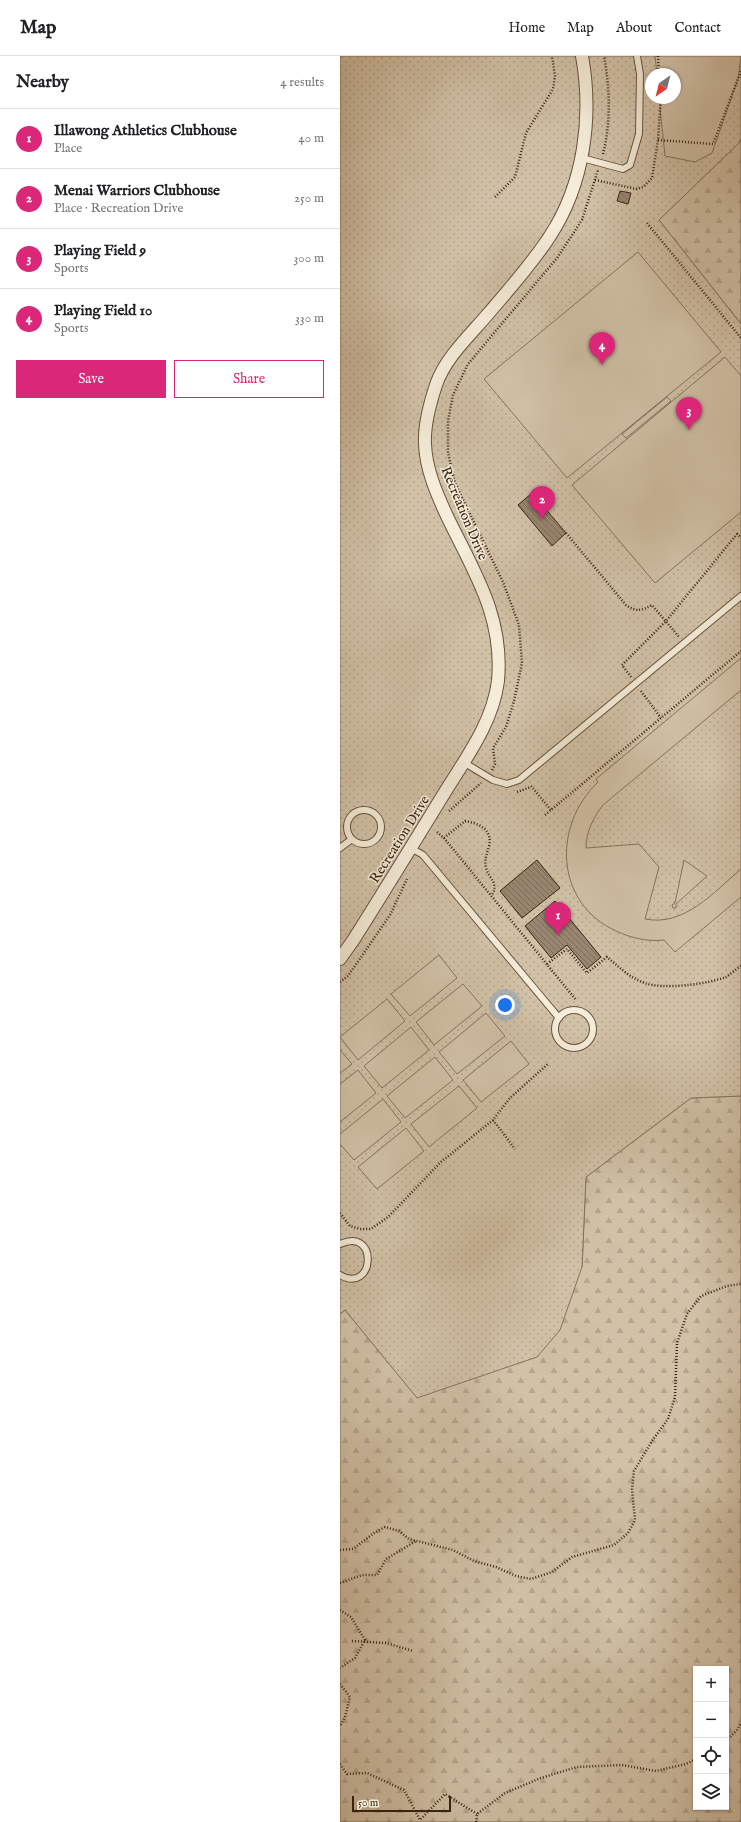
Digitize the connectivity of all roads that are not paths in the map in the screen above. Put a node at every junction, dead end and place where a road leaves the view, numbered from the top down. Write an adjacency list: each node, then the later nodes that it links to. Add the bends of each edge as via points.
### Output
1 (582, 56): 3 (street, Recreation Drive, via 587,105)
2 (638, 56): 3 (lane, via 640,134 630,165 623,169)
3 (582, 158): 5 (street, Recreation Drive, via 577,180 550,236 448,361 437,383 428,415 425,443 429,471 438,496 489,604 496,629 499,655 498,683 492,708 481,733)
4 (741, 596): 5 (lane, via 523,777 507,784 488,777)
5 (463, 762): 8 (street, Recreation Drive)
6 (352, 839): 6 (lane, via 347,825 356,812 371,811 377,816 382,830 379,837 366,845 358,844); 7 (lane)
7 (340, 848)
8 (411, 848): 9 (street, Recreation Drive); 10 (lane, via 423,855)
9 (340, 959)
10 (559, 1018): 10 (lane, via 569,1011 586,1015 593,1030 589,1041 580,1048 563,1044 556,1029)
11 (340, 1244): 12 (lane, via 351,1241 362,1245 369,1260 361,1275 349,1278)
12 (340, 1275)

